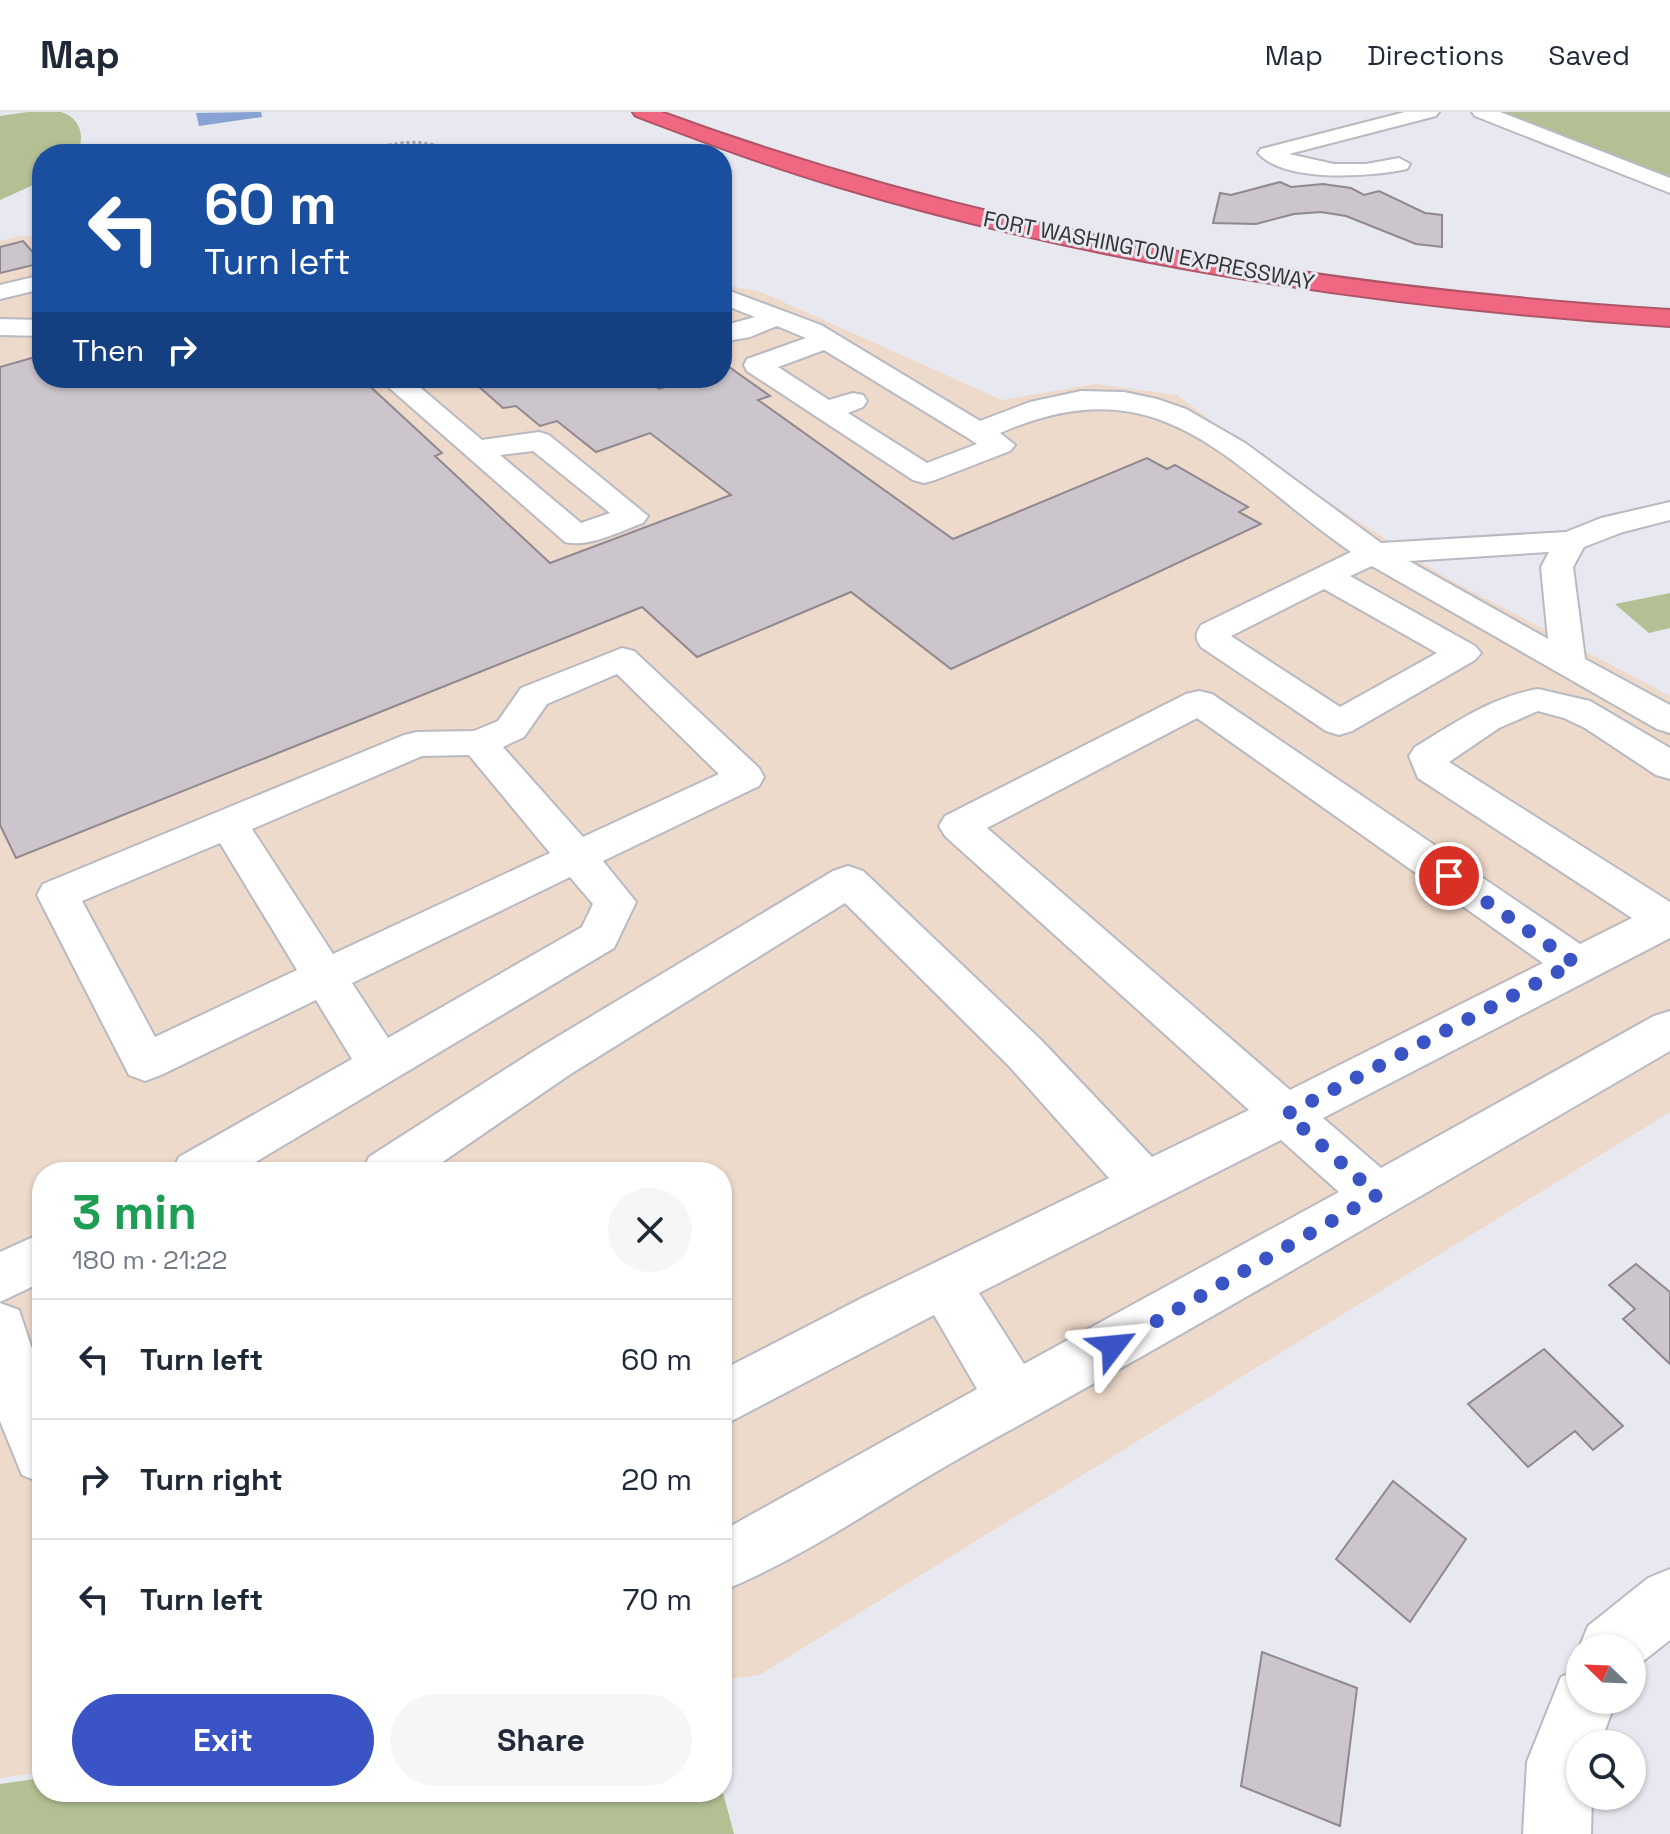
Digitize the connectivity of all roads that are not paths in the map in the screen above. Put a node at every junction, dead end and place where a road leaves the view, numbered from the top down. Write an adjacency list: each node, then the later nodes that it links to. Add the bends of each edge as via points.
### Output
1 (643, 112): 6 (highway, FORT WASHINGTON EXPRESSWAY)
2 (683, 112): 14 (highway, FORT WASHINGTON EXPRESSWAY, via 883,179 1092,229 1368,273)
3 (1482, 112): 9 (street)
4 (1438, 114): 5 (street)
5 (1333, 137): 5 (street, via 1268,153 1298,165 1345,173 1399,164)
6 (725, 144)
7 (732, 146): 18 (highway, FORT WASHINGTON EXPRESSWAY, via 937,209 1230,269 1385,291)
8 (1670, 167): 9 (street)
9 (1642, 175): 10 (street)
10 (1670, 186)
11 (32, 284): 12 (street)
12 (0, 292)
13 (732, 299): 17 (street)
14 (1670, 302)
15 (32, 308): 16 (street)
16 (0, 316)
17 (778, 317): 21 (street); 22 (street)
18 (1670, 318)
19 (0, 327): 20 (street)
20 (32, 328)
21 (732, 332)
22 (826, 340): 23 (street); 25 (street, via 757,365)
23 (863, 362): 24 (street); 25 (street)
24 (900, 384): 27 (street); 28 (street)
25 (789, 386): 27 (street)
26 (404, 388): 31 (street)
27 (826, 411): 30 (street)
28 (950, 415): 29 (street); 30 (street)
29 (978, 432): 30 (street, via 1000,445 924,474); 34 (street, via 1027,410 1078,398 1163,409 1213,436)
30 (876, 442)
31 (475, 450)
32 (1670, 511): 33 (street)
33 (1571, 541): 34 (street); 36 (street, via 1557,567)
34 (1374, 553): 35 (street); 36 (street)
35 (1326, 576): 35 (street, via 1213,632 1213,640 1339,723 1463,653)
36 (1568, 663): 37 (street)
37 (1670, 721)
38 (479, 743): 40 (street, via 417,744); 41 (street); 41 (street, via 511,729 534,696 622,659 745,777)
39 (1670, 766): 42 (street, via 1577,709 1551,701 1521,702 1428,756 1432,769)
40 (228, 824): 44 (street); 44 (street, via 58,895 145,1062)
41 (576, 857): 44 (street); 46 (street, via 615,902 599,937)
42 (1669, 919): 43 (street)
43 (1575, 963): 47 (street); 47 (street, via 1199,702 959,826)
44 (324, 976): 46 (street)
45 (1670, 1029): 51 (street)
46 (380, 1065): 48 (street)
47 (1287, 1114): 50 (street); 51 (street)
48 (214, 1162)
49 (403, 1162): 50 (street, via 553,1062 848,881 1025,1053)
50 (1146, 1185): 54 (street)
51 (1377, 1195): 57 (street)
52 (32, 1261): 53 (street)
53 (0, 1278)
54 (944, 1284): 56 (street); 57 (street)
55 (0, 1328): 58 (street)
56 (732, 1394)
57 (1014, 1399): 59 (street)
58 (21, 1419)
59 (732, 1557)
60 (1670, 1600): 61 (street)
61 (1628, 1634)
62 (1579, 1714): 63 (street, via 1560,1762)
63 (1557, 1834)

